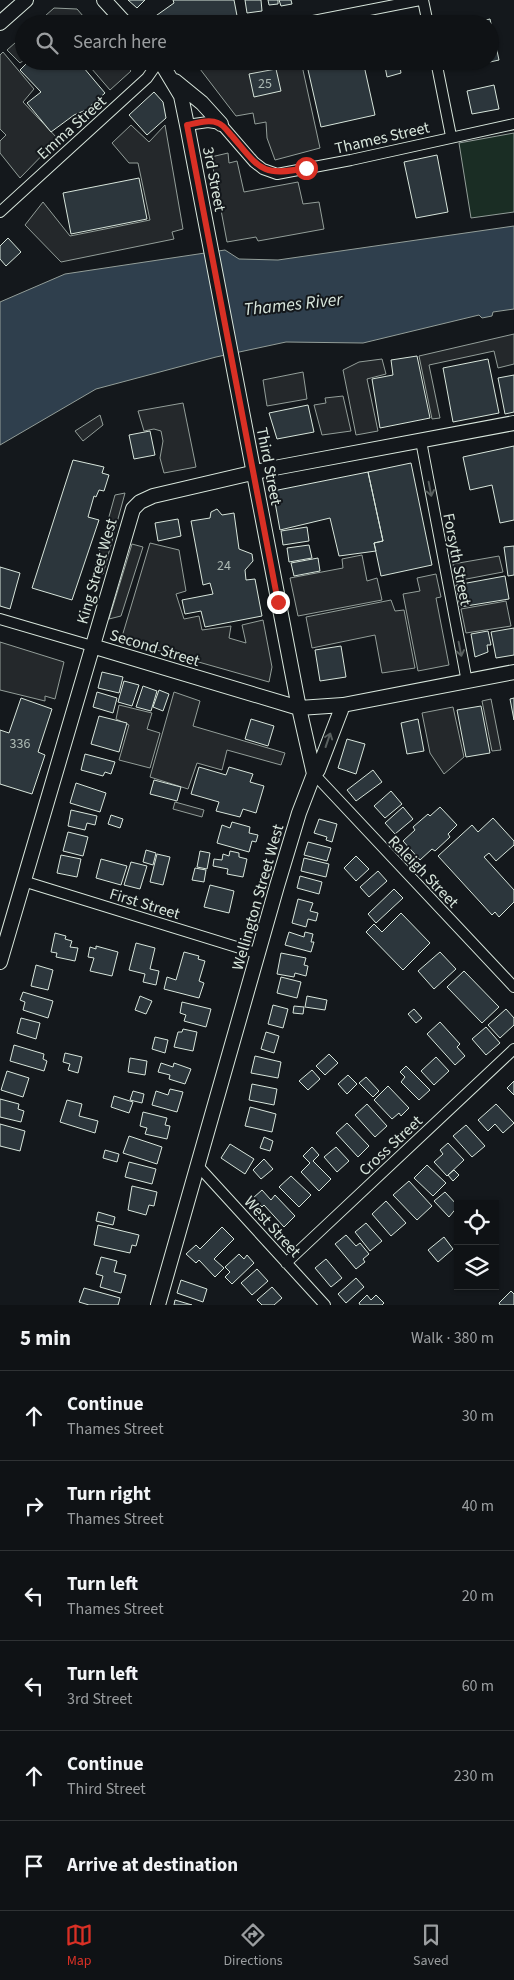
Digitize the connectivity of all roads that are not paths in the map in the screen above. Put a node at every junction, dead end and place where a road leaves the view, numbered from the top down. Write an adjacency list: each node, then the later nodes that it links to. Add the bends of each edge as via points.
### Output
1 (26, 0): 7 (street)
2 (104, 0): 4 (street)
3 (421, 0): 5 (street); 6 (street)
4 (118, 15)
5 (344, 15)
6 (425, 15)
7 (0, 22)
8 (153, 70): 16 (street, Emma Street)
9 (166, 70): 11 (street)
10 (438, 70): 15 (street)
11 (170, 77): 12 (street, via 202,103); 14 (street, 3rd Street, via 181,96)
12 (221, 124): 14 (street); 15 (street, Thames Street, via 254,162 263,170 277,174)
13 (514, 124): 15 (street, Thames Street)
14 (187, 125): 17 (street, 3rd Street)
15 (451, 136)
16 (0, 212)
17 (208, 230): 20 (street, Third Street)
18 (514, 424): 19 (street, King Street West)
19 (421, 441): 20 (street, King Street West, via 341,454); 24 (street, Forsyth Street, one-way to 24)
20 (254, 474): 22 (street, King Street West, via 153,496 133,509); 26 (street, Third Street)
21 (0, 620): 22 (street, Second Street)
22 (92, 646): 26 (street, Second Street); 28 (street, King Street West)
23 (514, 672): 24 (street)
24 (466, 682): 25 (street)
25 (343, 705): 26 (street); 27 (street, Wellington Street West, one-way to 25)
26 (299, 708): 27 (street)
27 (314, 774): 29 (street, Wellington Street West, via 296,822); 31 (street, Raleigh Street)
28 (23, 882): 29 (street, First Street); 30 (street, King Street West)
29 (258, 954): 33 (street, Wellington Street West)
30 (0, 962)
31 (514, 987)
32 (514, 1049): 34 (street, Cross Street)
33 (199, 1167): 34 (street, West Street); 35 (street, Wellington Street West)
34 (286, 1263): 36 (street, West Street)
35 (158, 1305)
36 (325, 1305)

